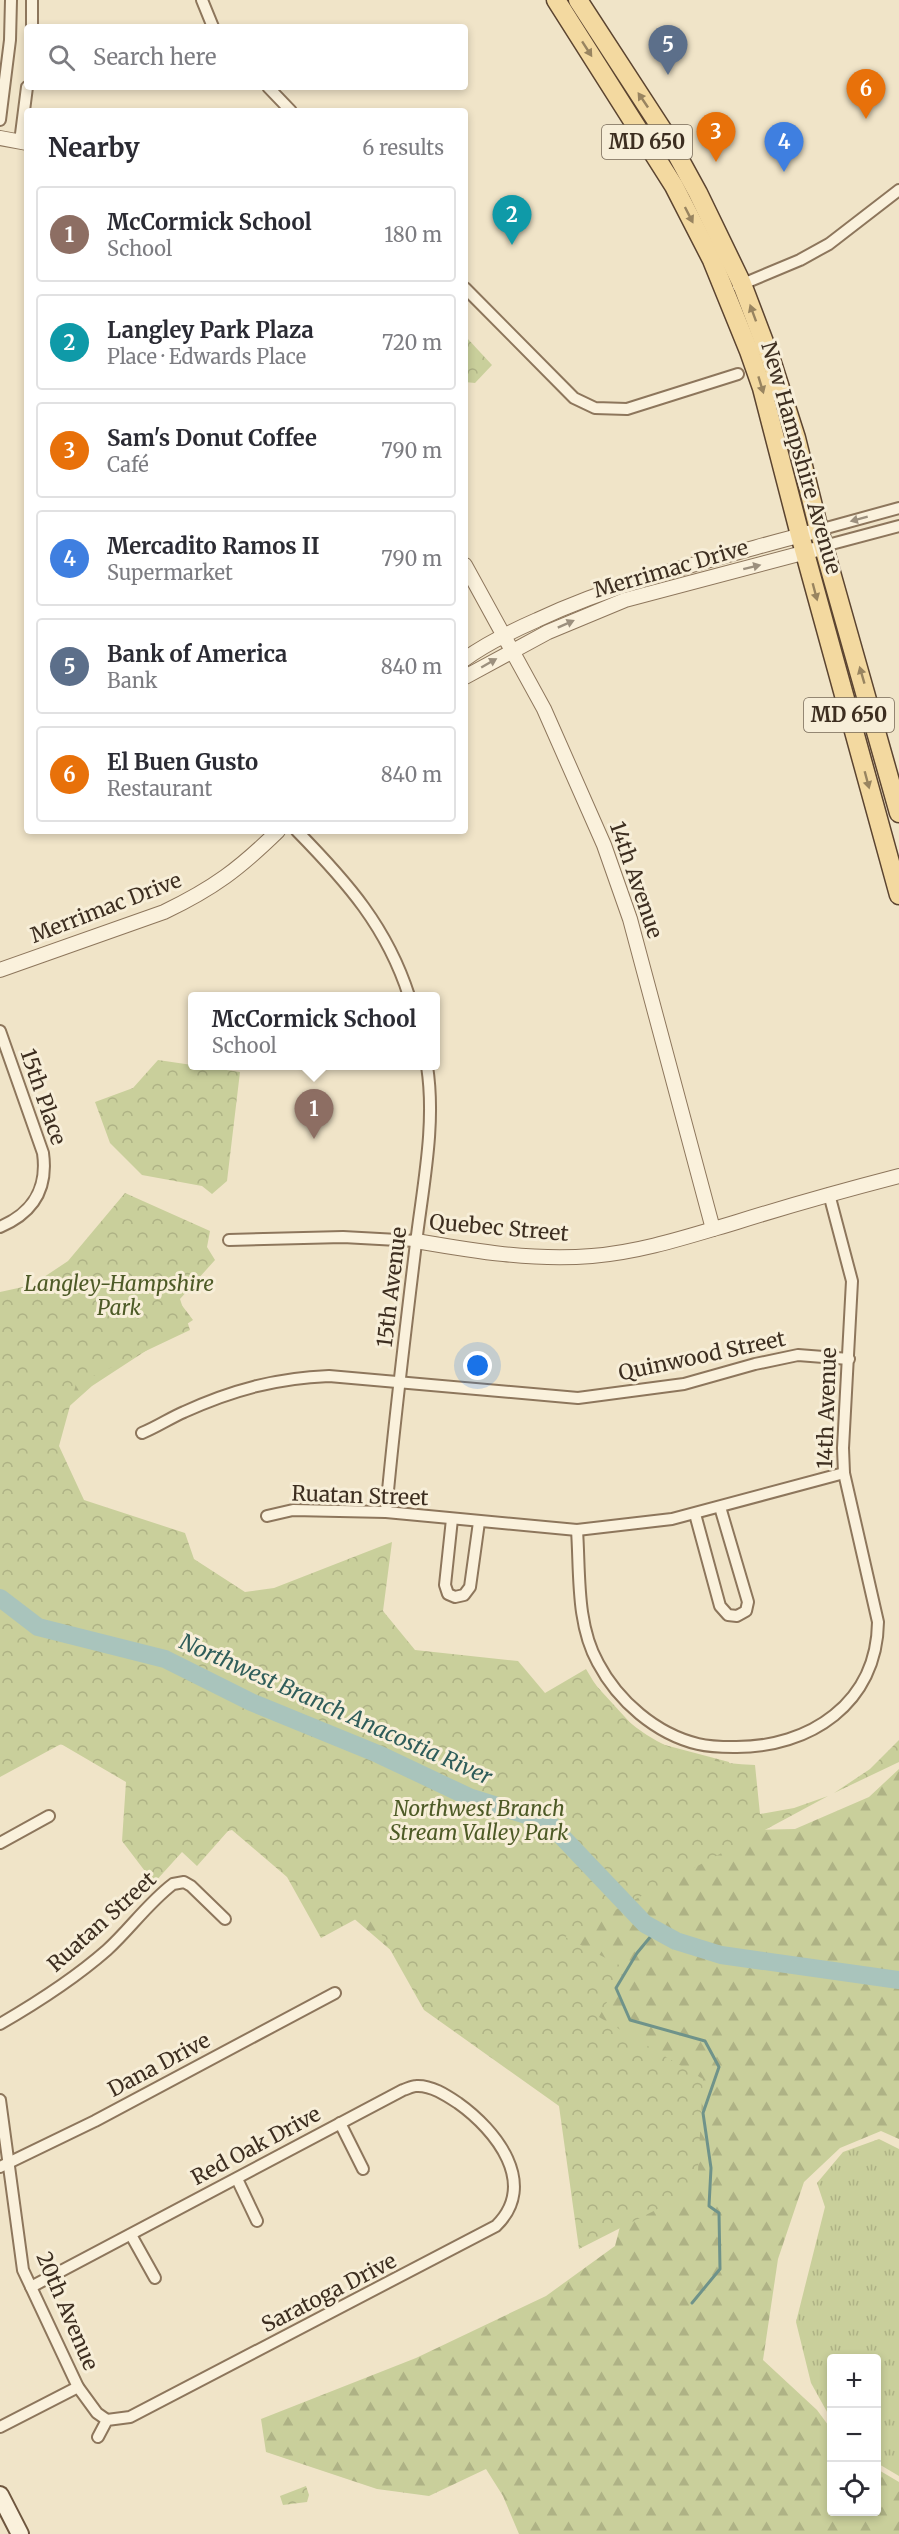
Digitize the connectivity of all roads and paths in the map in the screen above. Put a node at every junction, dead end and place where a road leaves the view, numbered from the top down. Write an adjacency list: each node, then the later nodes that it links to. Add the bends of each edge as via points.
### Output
1 (11, 0): 12 (street)
2 (33, 0): 6 (street)
3 (202, 0): 7 (street)
4 (556, 0): 18 (main road, New Hampshire Avenue / MD 650, one-way to 18, via 674,186)
5 (578, 0): 16 (main road, New Hampshire Avenue / MD 650, one-way to 5, via 669,140)
6 (32, 24)
7 (212, 24)
8 (27, 90): 10 (street)
9 (271, 90): 11 (street)
10 (26, 108)
11 (288, 108)
12 (0, 120)
13 (0, 138): 14 (street)
14 (24, 143)
15 (899, 189): 16 (street, via 829,244)
16 (742, 284): 18 (street); 23 (main road, New Hampshire Avenue / MD 650, one-way to 16, via 796,438)
17 (468, 291): 19 (street, via 574,398 595,408 627,409)
18 (725, 291): 22 (main road, New Hampshire Avenue / MD 650, one-way to 22, via 762,388)
19 (738, 374)
20 (899, 508): 23 (street, Merrimac Drive, one-way to 23)
21 (899, 526): 23 (street, Merrimac Drive)
22 (800, 535): 23 (street, Merrimac Drive); 24 (main road, New Hampshire Avenue / MD 650); 26 (street, Merrimac Drive, via 617,587)
23 (822, 538): 24 (street, Merrimac Drive); 30 (main road, New Hampshire Avenue / MD 650, one-way to 23)
24 (805, 554): 27 (street, Merrimac Drive, one-way to 24, via 625,600); 33 (main road, New Hampshire Avenue / MD 650, one-way to 33)
25 (468, 570): 26 (street, 14th Avenue)
26 (505, 634): 27 (street, 14th Avenue); 28 (street, Merrimac Drive)
27 (513, 649): 29 (street, Merrimac Drive, one-way to 27); 41 (street, 14th Avenue, via 573,770 630,920)
28 (468, 657)
29 (468, 675)
30 (899, 813)
31 (275, 834): 34 (street, Merrimac Drive, via 244,864 188,901)
32 (300, 834): 35 (street, via 345,880 364,906 393,956)
33 (899, 895)
34 (0, 970)
35 (407, 992)
36 (0, 1031): 40 (street, 15th Place, via 44,1162 41,1191 35,1202 19,1218)
37 (428, 1070): 43 (street, 15th Avenue, via 426,1177)
38 (899, 1176): 39 (street, Quebec Street)
39 (829, 1194): 41 (street, Quebec Street); 44 (street, 14th Avenue, via 852,1281)
40 (0, 1227)
41 (713, 1229): 43 (street, Quebec Street, via 636,1250 556,1258)
42 (229, 1240): 43 (street, Quebec Street, via 343,1237)
43 (416, 1241): 45 (street, 15th Avenue)
44 (849, 1359): 45 (street, Quinwood Street, via 798,1355 684,1384 578,1398); 47 (street, 14th Avenue)
45 (400, 1383): 46 (street, Quinwood Street, via 329,1376 281,1380 208,1401); 49 (street, 15th Avenue)
46 (142, 1433)
47 (844, 1473): 48 (street, Ruatan Street); 54 (street, 14th Avenue, via 878,1622 878,1641 862,1682 837,1713 796,1738 769,1745 699,1745 640,1714 615,1689 597,1662 584,1628)
48 (720, 1507): 50 (street, Ruatan Street); 50 (street, via 748,1602 746,1611 737,1616 728,1615 720,1606)
49 (386, 1512): 51 (street, Ruatan Street, via 293,1510); 52 (street, Ruatan Street)
50 (695, 1514): 54 (street, Ruatan Street)
51 (267, 1516)
52 (452, 1520): 53 (street, Ruatan Street); 53 (street, Ruatan Street, via 444,1585 447,1594 455,1597 464,1595 470,1587)
53 (479, 1522): 54 (street, Ruatan Street)
54 (577, 1530)
55 (49, 1816): 56 (street)
56 (0, 1843)
57 (225, 1919): 59 (street, Ruatan Street, via 186,1883 173,1884 84,1968 49,1995)
58 (335, 1993): 63 (street, Dana Drive)
59 (0, 2024)
60 (0, 2100): 63 (street, 20th Avenue)
61 (340, 2123): 62 (street, Red Oak Drive, via 415,2086 448,2096); 64 (street); 65 (street, Red Oak Drive)
62 (495, 2137): 71 (street, Saratoga Drive, via 508,2157 513,2185 508,2210 496,2226 130,2417)
63 (4, 2165): 69 (street, 20th Avenue, via 21,2258)
64 (363, 2169)
65 (237, 2179): 66 (street); 67 (street, Red Oak Drive)
66 (257, 2221)
67 (131, 2235): 68 (street); 69 (street, Red Oak Drive)
68 (155, 2278)
69 (31, 2287): 70 (street, 20th Avenue)
70 (78, 2387): 71 (street, 20th Avenue); 72 (street)
71 (107, 2420): 73 (street)
72 (0, 2427)
73 (98, 2437)
74 (0, 2495): 75 (main road)
75 (20, 2534)

